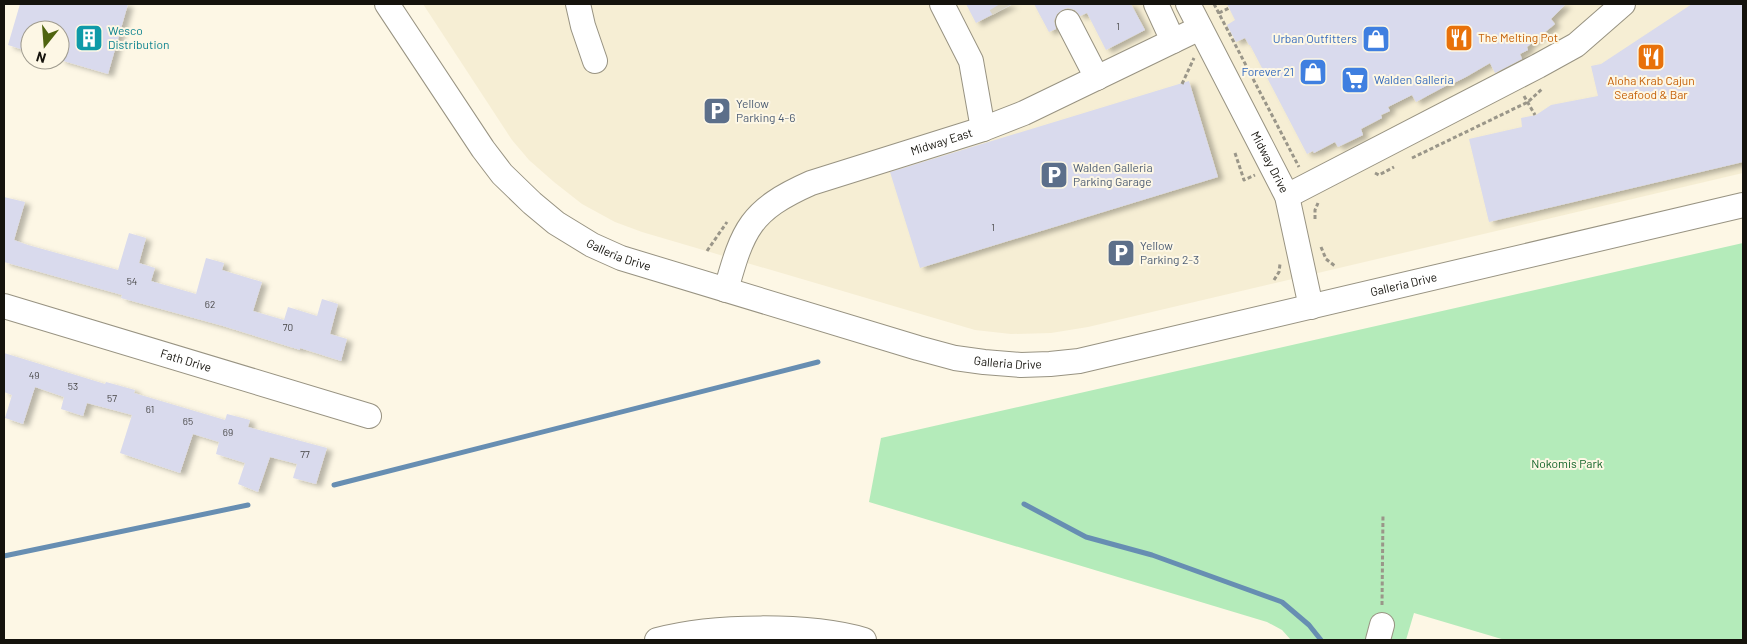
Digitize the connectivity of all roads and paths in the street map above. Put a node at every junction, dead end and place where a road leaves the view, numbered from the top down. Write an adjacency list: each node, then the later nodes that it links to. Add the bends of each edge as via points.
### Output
1 (387, 4): 31 (street, Galleria Drive, via 483,149 502,174 532,203 556,223 620,258)
2 (578, 4): 14 (street, via 582,26)
3 (942, 4): 19 (street, via 971,61)
4 (1156, 4): 12 (street)
5 (1188, 4): 11 (street, Midway Drive)
6 (1214, 4): 9 (path)
7 (1623, 4): 23 (street, via 1576,45)
8 (1229, 8): 9 (path)
9 (1219, 13): 21 (path, via 1299,166)
10 (1068, 22): 15 (street)
11 (1200, 28): 12 (street, Midway East); 23 (street, Midway Drive)
12 (1173, 41): 15 (street, Midway East)
13 (1195, 56): 16 (path)
14 (596, 61)
15 (1096, 78): 19 (street, Midway East)
16 (1182, 84)
17 (1523, 95): 18 (path)
18 (1535, 115)
19 (983, 129): 31 (street, Midway East, via 785,194 764,210 741,240)
20 (1235, 153): 22 (path, via 1244,180 1256,175)
21 (1298, 173)
22 (1260, 181)
23 (1286, 196): 33 (street, Midway Drive)
24 (1314, 198): 26 (path, via 1318,202 1314,214)
25 (1743, 204): 33 (street, Galleria Drive)
26 (1316, 227)
27 (1320, 243): 29 (path, via 1324,256)
28 (1278, 254): 30 (path, via 1280,268)
29 (1335, 266)
30 (1274, 280)
31 (726, 290): 33 (street, Galleria Drive, via 955,358 1021,364 1079,361)
32 (4, 306): 34 (street, Fath Drive)
33 (1311, 307)
34 (368, 416)
35 (1383, 514): 36 (path)
36 (1380, 633)
37 (657, 640): 38 (street, via 695,632 747,629 799,630)
38 (864, 640)

